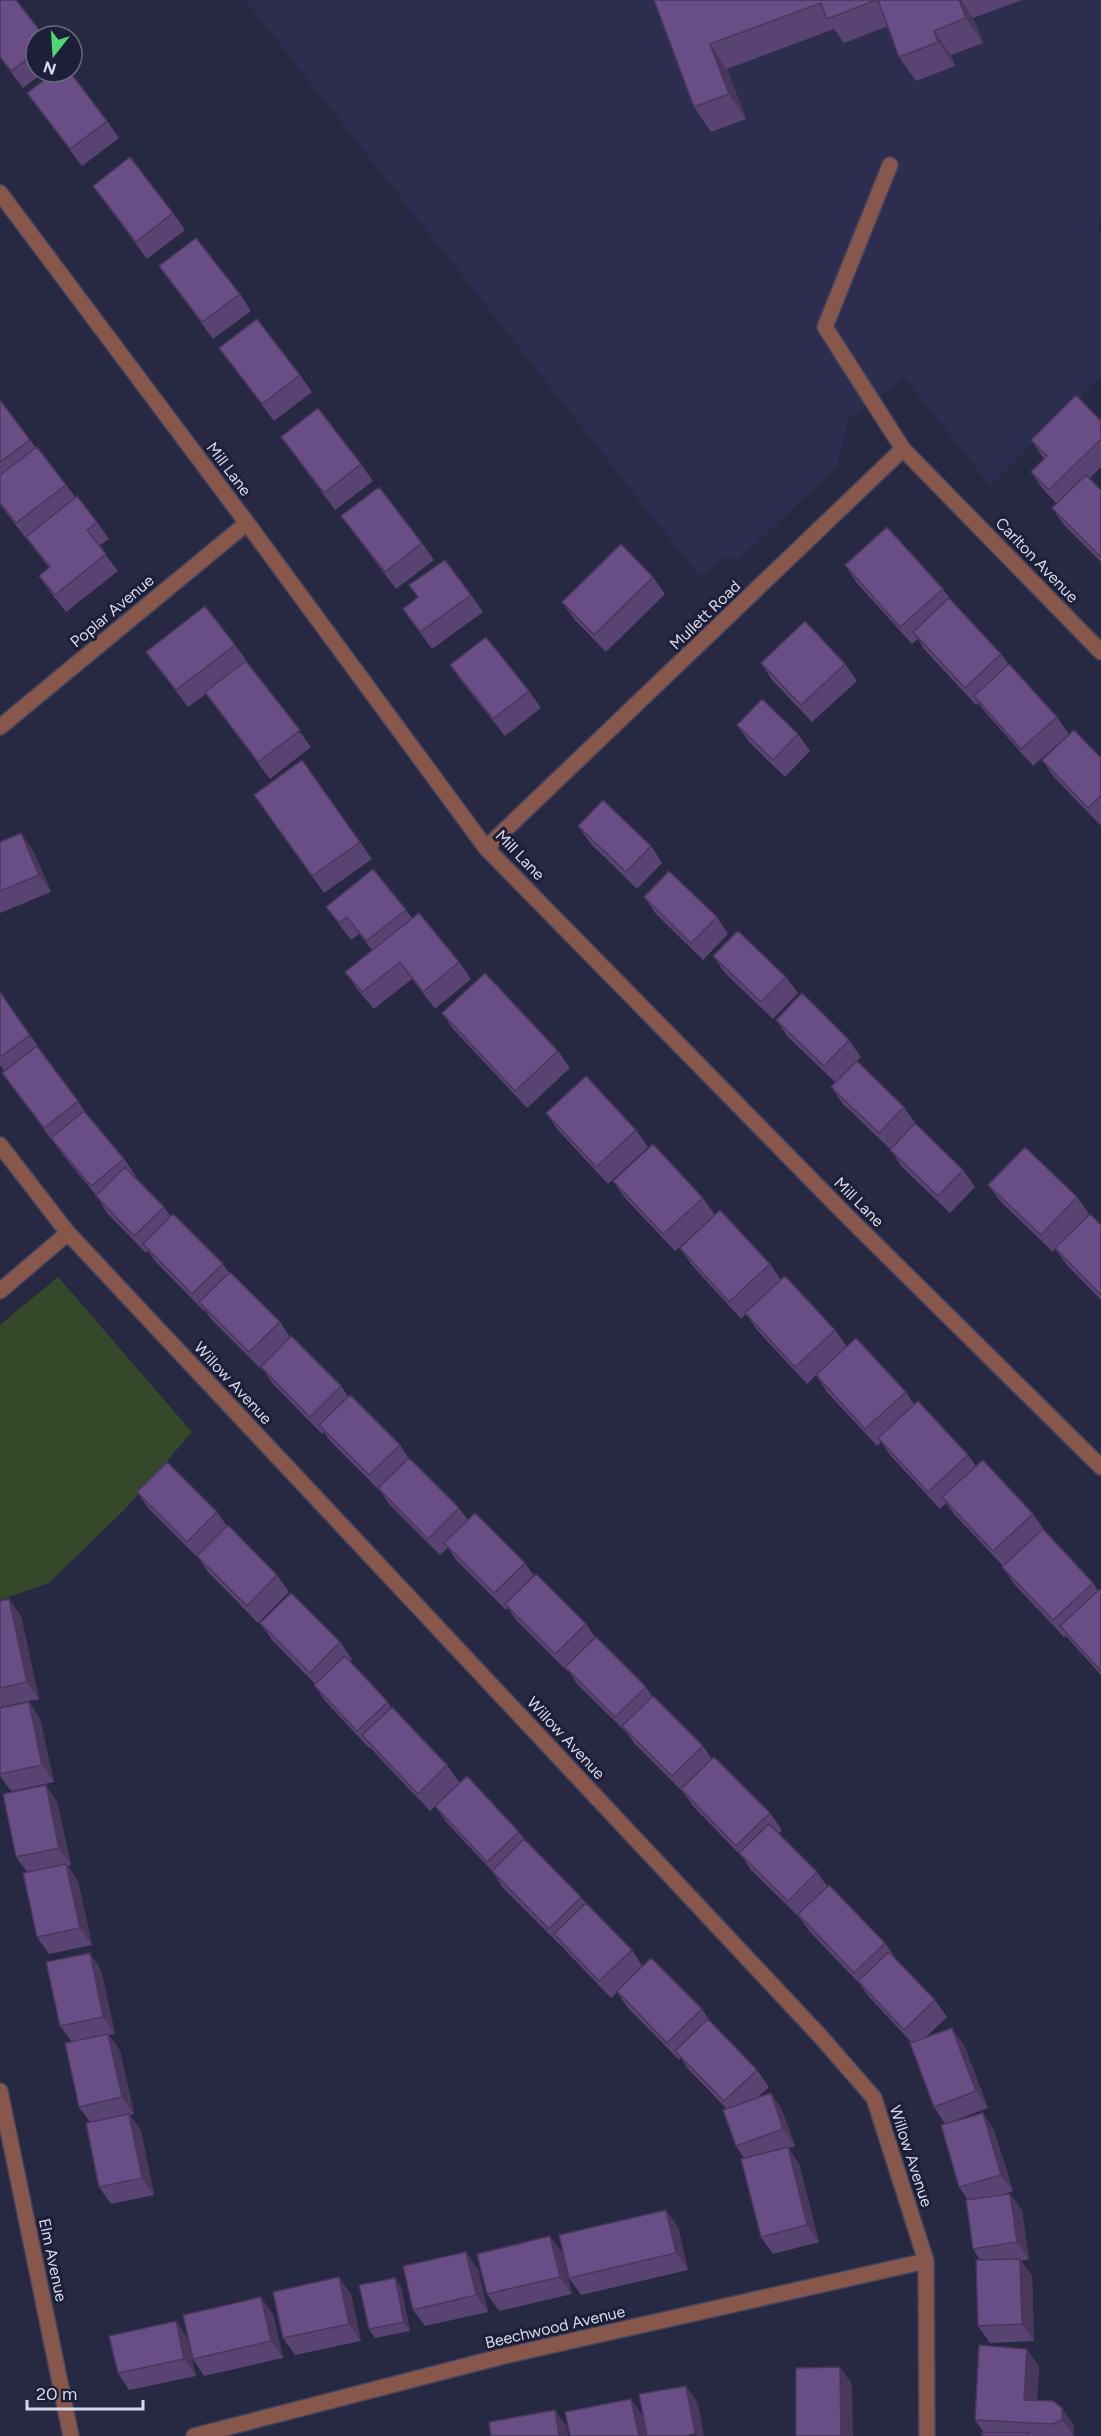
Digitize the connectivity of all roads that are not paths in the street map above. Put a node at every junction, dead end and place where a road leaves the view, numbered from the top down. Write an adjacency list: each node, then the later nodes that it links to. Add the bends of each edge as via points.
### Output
1 (890, 165): 3 (street, via 825,327)
2 (0, 193): 4 (street, Mill Lane)
3 (903, 449): 5 (street, Carlton Avenue); 7 (street, Mullett Road)
4 (247, 523): 6 (street, Poplar Avenue); 7 (street, Mill Lane)
5 (1101, 652)
6 (0, 727)
7 (486, 848): 11 (street, Mill Lane, via 848,1217)
8 (0, 1145): 9 (street, Willow Avenue)
9 (68, 1233): 10 (street); 13 (street, Willow Avenue, via 813,2028 874,2098)
10 (0, 1291)
11 (1101, 1467)
12 (0, 2091): 14 (street, Elm Avenue)
13 (926, 2261): 15 (street, Beechwood Avenue, via 504,2356); 16 (street, Willow Avenue)
14 (71, 2436)
15 (194, 2436)
16 (927, 2436)

